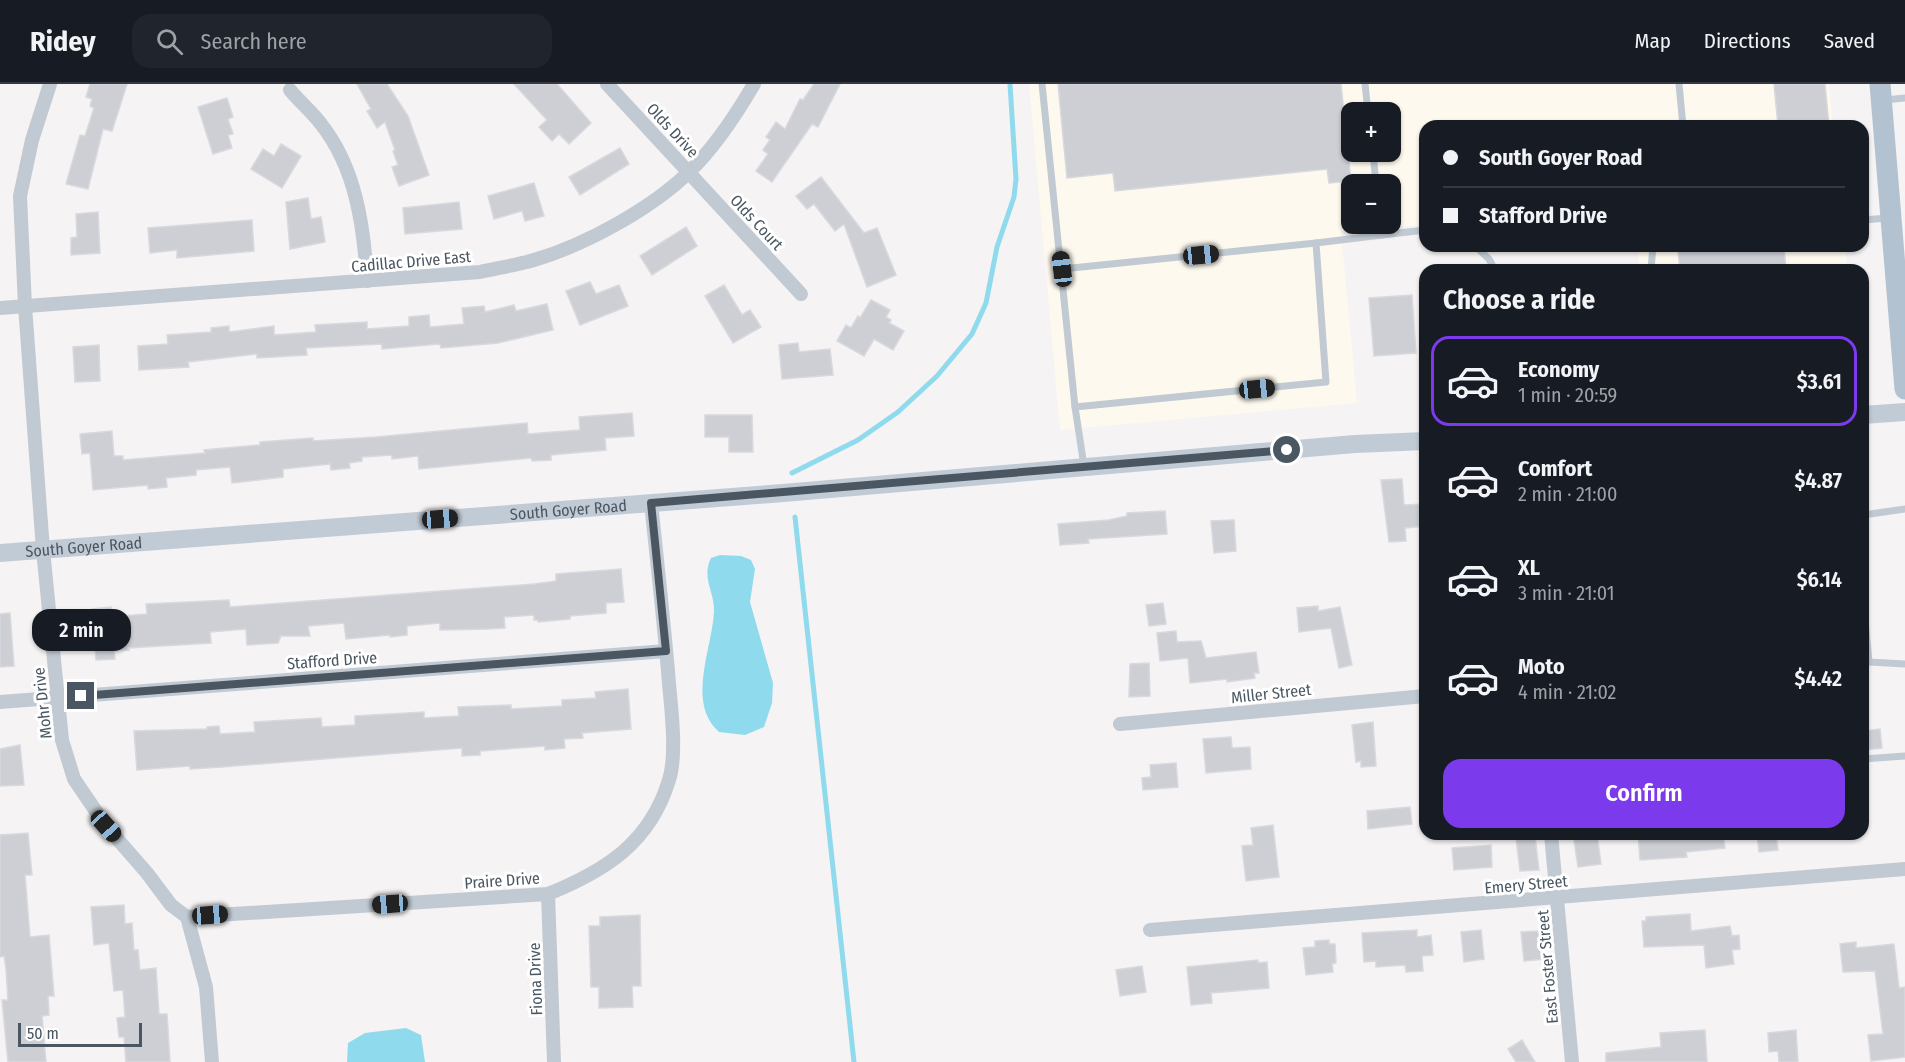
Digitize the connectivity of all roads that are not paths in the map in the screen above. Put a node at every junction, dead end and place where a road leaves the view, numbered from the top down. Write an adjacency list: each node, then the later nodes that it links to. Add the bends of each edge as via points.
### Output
1 (50, 84): 24 (street, Mohr Drive, via 20,196)
2 (608, 84): 12 (street, Olds Drive)
3 (754, 84): 12 (street, Cadillac Drive East, via 733,119)
4 (1042, 84): 20 (lane)
5 (1365, 84): 10 (lane)
6 (1679, 84): 11 (lane)
7 (290, 90): 21 (street, via 322,125 347,169 360,216)
8 (1881, 92): 9 (lane); 13 (main road)
9 (1905, 98)
10 (1367, 102)
11 (1682, 120)
12 (689, 172): 21 (street, Cadillac Drive East, via 600,233 535,260 480,272); 22 (street, Olds Court)
13 (1891, 218): 14 (lane); 23 (main road)
14 (1869, 220)
15 (1419, 231): 16 (lane)
16 (1382, 235): 17 (lane)
17 (1316, 243): 20 (lane); 27 (lane, via 1326,382)
18 (1481, 252): 19 (lane)
19 (1492, 264)
20 (1062, 269): 27 (lane)
21 (367, 281): 24 (street, Cadillac Drive East)
22 (801, 294)
23 (1901, 303): 26 (main road)
24 (25, 306): 25 (street, Cadillac Drive East); 35 (street, Mohr Drive)
25 (0, 308)
26 (1905, 389)
27 (1075, 407): 31 (lane)
28 (1905, 412): 29 (street)
29 (1869, 415)
30 (1419, 441): 31 (street, South Goyer Road)
31 (1084, 467): 32 (street, South Goyer Road)
32 (651, 503): 35 (street, South Goyer Road); 37 (street, Praire Drive)
33 (1905, 509): 34 (lane)
34 (1869, 514)
35 (43, 550): 36 (street, South Goyer Road); 41 (street, Mohr Drive)
36 (0, 553)
37 (666, 651): 41 (street, Stafford Drive); 48 (street, Praire Drive, via 672,732 670,779 652,818 622,855 588,878)
38 (1869, 660): 39 (lane)
39 (1905, 664)
40 (1419, 697): 43 (street, Miller Street)
41 (58, 698): 42 (street, Stafford Drive); 50 (street, Mohr Drive, via 62,740 74,779 106,826 171,905)
42 (0, 702)
43 (1120, 724)
44 (1905, 756): 45 (lane)
45 (1869, 759)
46 (1552, 840): 49 (street, East Foster Street)
47 (1905, 869): 49 (street, Emery Street)
48 (548, 894): 50 (street, Praire Drive); 53 (street, Fiona Drive)
49 (1557, 898): 51 (street, Emery Street); 54 (street, East Foster Street)
50 (187, 917): 52 (street, via 206,987)
51 (1150, 930)
52 (212, 1062)
53 (554, 1062)
54 (1572, 1062)

